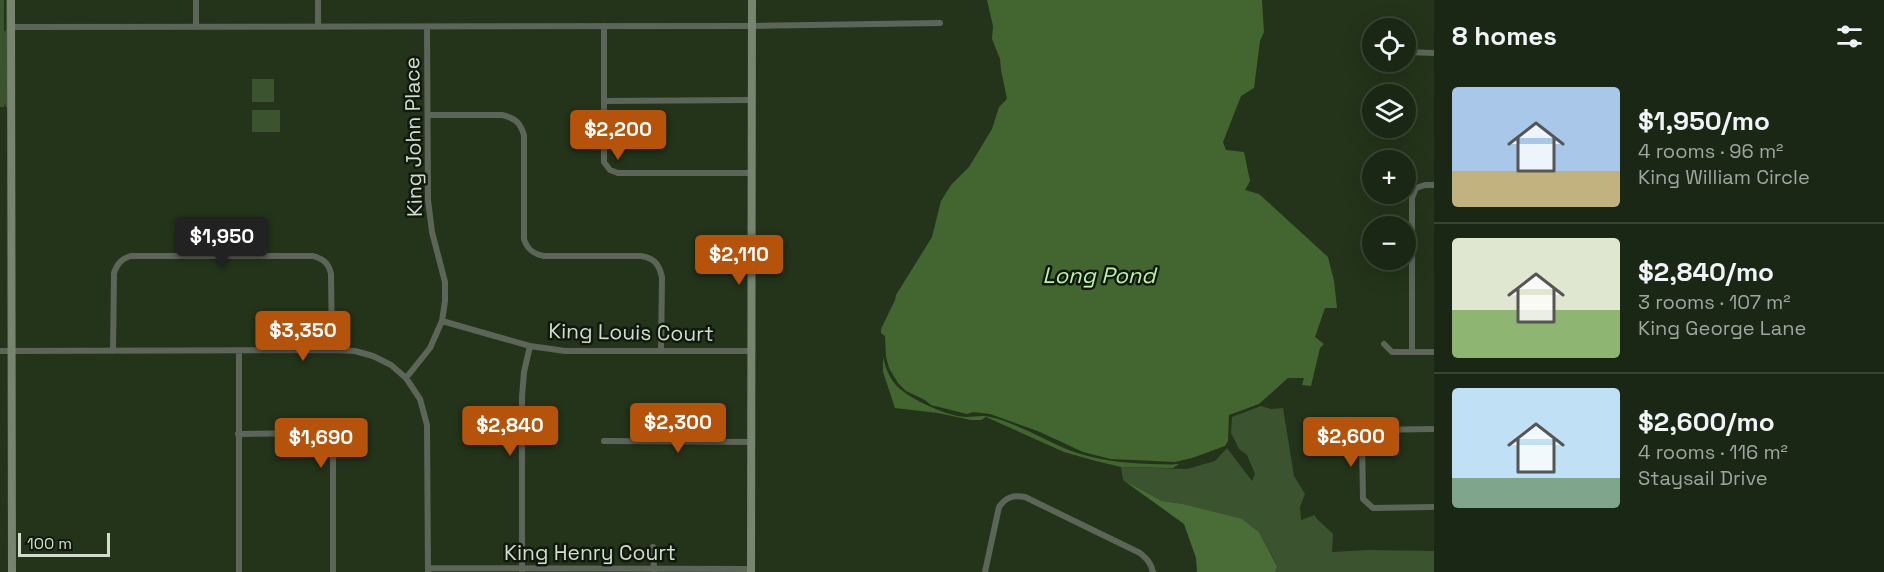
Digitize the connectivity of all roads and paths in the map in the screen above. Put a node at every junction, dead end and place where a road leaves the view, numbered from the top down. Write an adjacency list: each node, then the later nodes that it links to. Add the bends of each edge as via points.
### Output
1 (11, 0): 10 (street)
2 (196, 0): 6 (street)
3 (318, 0): 7 (street)
4 (752, 0): 9 (street)
5 (940, 23): 9 (street)
6 (196, 26): 7 (street); 10 (street)
7 (318, 26): 11 (street)
8 (604, 26): 9 (street); 11 (street); 14 (street)
9 (752, 26): 15 (street)
10 (11, 27): 24 (street)
11 (427, 27): 16 (street, King John Place)
12 (1416, 52): 13 (street)
13 (1434, 53)
14 (604, 100): 15 (street); 17 (street, via 604,162 613,172)
15 (752, 100): 17 (street)
16 (428, 115): 19 (street, King John Place, via 428,200 445,282); 27 (street, via 502,115 518,122 524,135 526,245 544,256 641,256 655,261 662,277)
17 (752, 173): 28 (street)
18 (1434, 185): 29 (street, via 1416,188 1412,198)
19 (442, 321): 21 (street, King Louis Court); 31 (street, King John Place, via 430,348)
20 (1384, 344): 29 (street, via 1392,352)
21 (530, 346): 27 (street, King Louis Court, via 565,351); 39 (street, via 522,397)
22 (332, 350): 25 (street, via 331,274 330,267 320,258 131,256 119,262 114,273); 26 (street); 31 (street, via 373,356)
23 (0, 351): 24 (street)
24 (12, 351): 25 (street); 42 (street)
25 (113, 351): 26 (street)
26 (238, 351): 33 (street)
27 (661, 351): 28 (street, King Louis Court)
28 (752, 351): 35 (street)
29 (1412, 352): 30 (street)
30 (1434, 352)
31 (406, 378): 38 (street, via 420,399 428,425)
32 (1434, 429): 36 (street, via 1370,430 1362,440 1363,499 1373,508)
33 (238, 434): 43 (street); 44 (street, via 315,433 329,440 333,453)
34 (604, 441): 35 (street)
35 (752, 442): 41 (street)
36 (1434, 507)
37 (653, 547): 40 (street)
38 (428, 570): 39 (street, King Henry Court)
39 (522, 570): 40 (street, King Henry Court)
40 (654, 570): 41 (street, King Henry Court)
41 (751, 570)
42 (12, 572)
43 (239, 572)
44 (333, 572)
45 (985, 572): 46 (street, via 999,507 1010,496 1017,496 1140,553)
46 (1153, 572)

